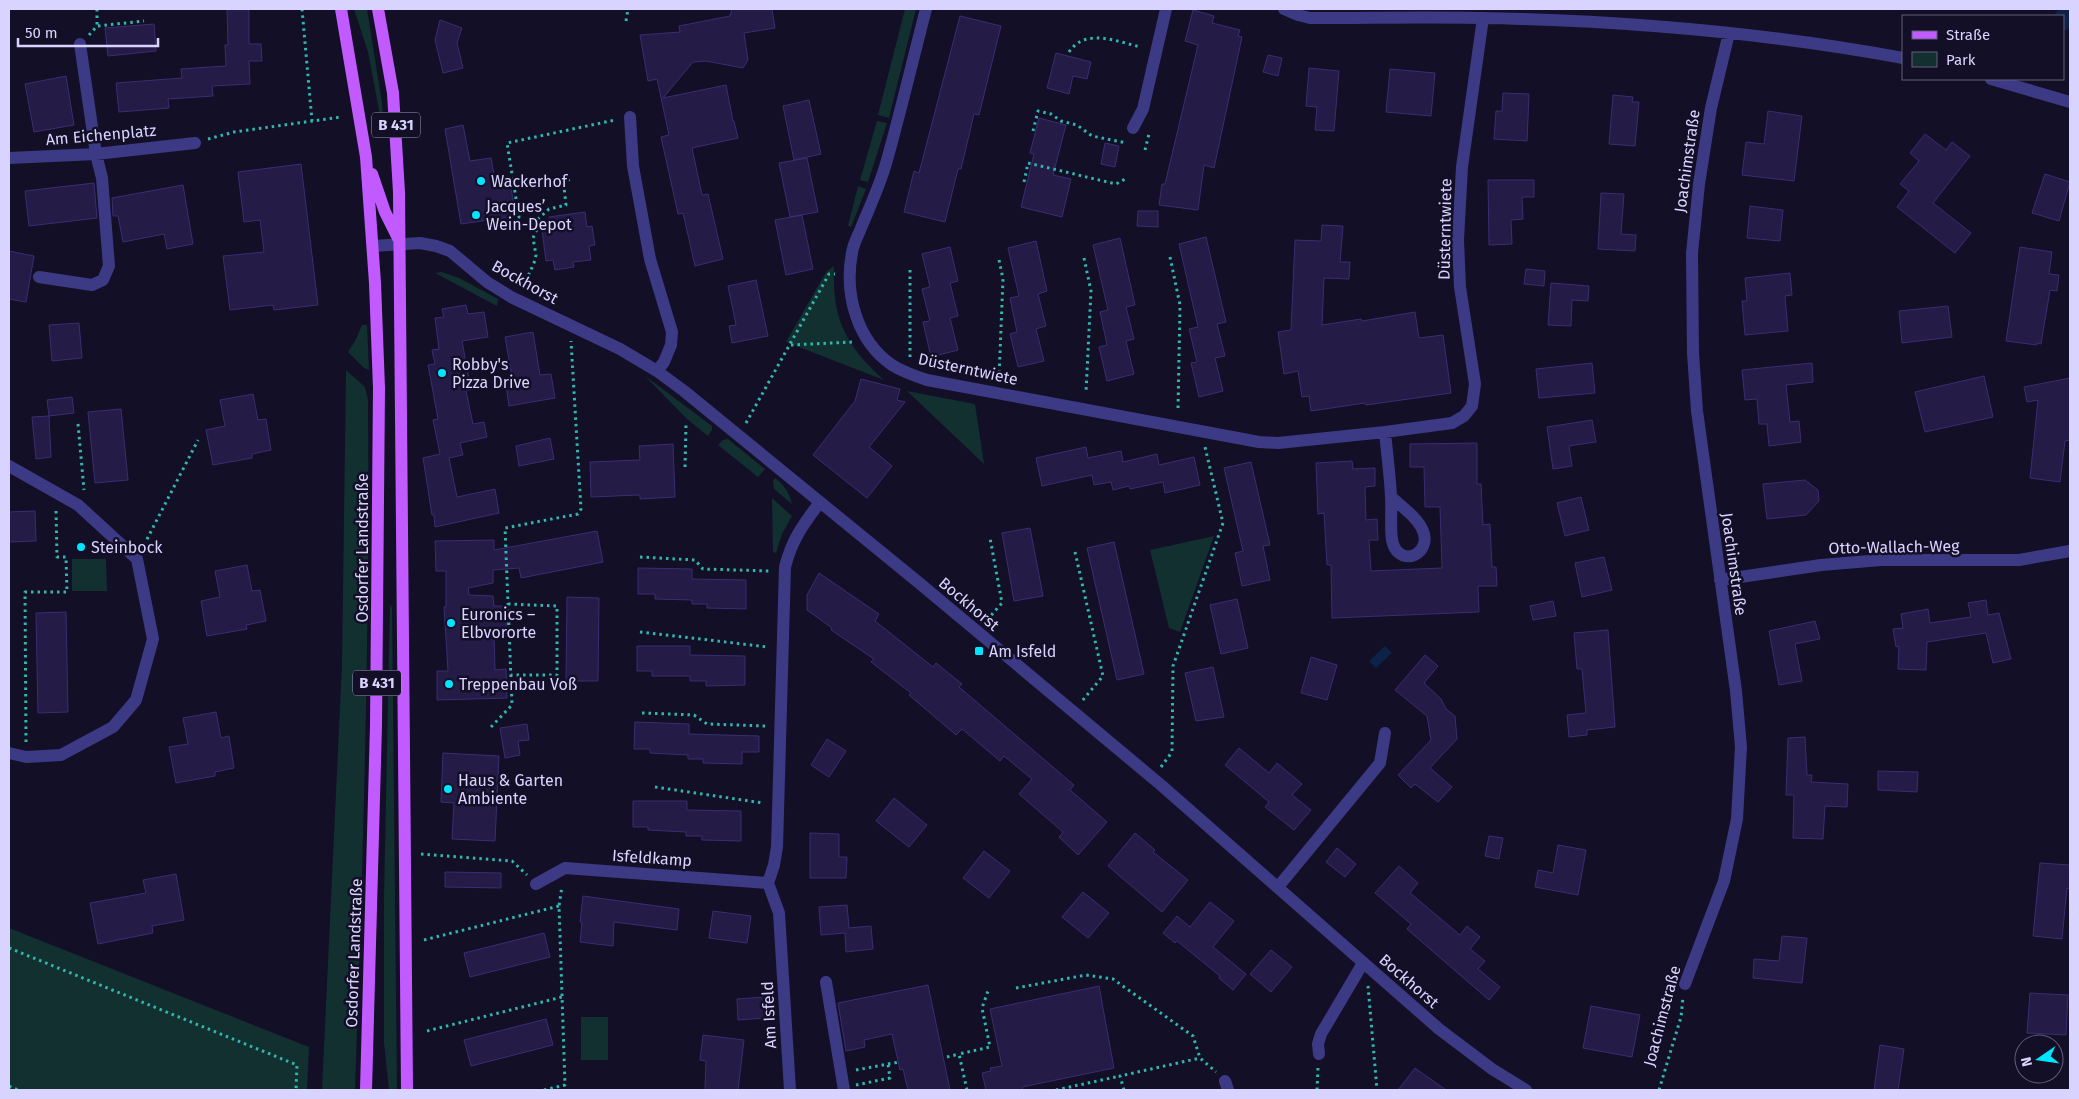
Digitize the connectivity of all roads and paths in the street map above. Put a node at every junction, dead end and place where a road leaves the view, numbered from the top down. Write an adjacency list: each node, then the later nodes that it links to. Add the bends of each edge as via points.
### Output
1 (97, 9): 13 (path)
2 (302, 9): 23 (path)
3 (341, 9): 29 (main road, Osdorfer Landstraße / B 431)
4 (378, 9): 35 (main road, B 431, via 396,122)
5 (628, 9): 12 (path)
6 (926, 9): 55 (street, Düsterntwiete, via 887,163 852,251 850,282 854,309 861,328 880,355 893,366 927,380 1240,440 1278,443)
7 (1166, 9): 16 (street)
8 (1284, 9): 10 (street, via 1310,18)
9 (1524, 14): 10 (street); 14 (street)
10 (1483, 18): 55 (street, Düsterntwiete, via 1462,167 1458,240 1460,287 1475,384 1472,406 1452,423)
11 (144, 21): 13 (path)
12 (626, 21)
13 (98, 26): 15 (path)
14 (1729, 33): 18 (street); 70 (street, Joachimstraße, via 1711,108 1692,253 1693,353)
15 (80, 44): 28 (street)
16 (1156, 50): 17 (path, via 1094,37 1080,40); 24 (street, via 1143,108)
17 (1068, 52)
18 (1902, 58)
19 (1994, 80): 20 (street)
20 (2070, 102)
21 (341, 117): 23 (path)
22 (630, 117): 34 (path, via 507,143 519,217); 48 (street, via 633,166 650,259 672,332 671,345)
23 (312, 122): 26 (path, via 234,132)
24 (1133, 128)
25 (1033, 131): 27 (path, via 1038,111 1077,125 1092,136)
26 (195, 143): 28 (street, Am Eichenplatz)
27 (1128, 143)
28 (96, 154): 30 (street, Am Eichenplatz); 42 (street, via 102,178 109,266 104,280 92,285)
29 (366, 157): 35 (main road, via 385,212); 36 (main road, Osdorfer Landstraße / B 431)
30 (9, 158)
31 (1127, 178): 33 (path, via 1116,184 1028,163)
32 (569, 179): 43 (path, via 564,187 566,205 549,209 538,219 533,238 536,255)
33 (1024, 182)
34 (510, 228)
35 (400, 243): 36 (street, Bockhorst); 48 (street, Bockhorst, via 420,243 450,251 510,297 620,349); 116 (main road, B 431)
36 (373, 246): 115 (main road, Osdorfer Landstraße / B 431, via 379,388 377,685)
37 (1084, 258): 50 (path, via 1091,291)
38 (1170, 258): 51 (path, via 1180,305)
39 (999, 260): 49 (path, via 1003,279)
40 (910, 268): 47 (path)
41 (837, 274): 46 (path, via 829,274)
42 (39, 278)
43 (522, 290)
44 (570, 338): 71 (path, via 581,509 578,514 505,528)
45 (854, 342): 46 (path)
46 (790, 345): 54 (path)
47 (910, 360)
48 (657, 371): 62 (street, Bockhorst)
49 (999, 381)
50 (1086, 392)
51 (1178, 409)
52 (78, 424): 63 (path)
53 (686, 424): 59 (path)
54 (745, 426)
55 (1385, 432): 61 (street)
56 (198, 440): 68 (path)
57 (1205, 444): 83 (path, via 1223,523 1173,666 1172,752)
58 (9, 466): 60 (street)
59 (685, 466)
60 (56, 493): 63 (street); 82 (path, via 57,557 66,557 67,592 25,592)
61 (1391, 497)
62 (820, 502): 88 (street, via 798,530 785,567 777,847); 90 (street, Bockhorst, via 1119,750)
63 (86, 512): 68 (street)
64 (990, 538): 72 (path, via 1002,603)
65 (2070, 551): 70 (street, Otto-Wallach-Weg, via 2019,560 1881,560)
66 (1075, 552): 76 (path, via 1103,676)
67 (640, 557): 69 (path, via 694,560 703,569)
68 (137, 559): 82 (street, via 153,639 136,700 114,728 102,735 62,755)
69 (770, 571)
70 (1720, 580): 97 (street, Joachimstraße, via 1741,748 1737,820 1724,881)
71 (508, 604): 75 (path); 75 (path, via 557,606 557,675)
72 (984, 624)
73 (640, 632): 74 (path)
74 (768, 647)
75 (511, 675): 79 (path, via 512,706)
76 (1080, 703)
77 (642, 713): 78 (path, via 694,715 707,724)
78 (767, 726)
79 (490, 727)
80 (1385, 733): 90 (street, via 1380,763)
81 (9, 753): 82 (street)
82 (26, 757)
83 (1159, 769)
84 (655, 787): 85 (path)
85 (765, 804)
86 (421, 854): 89 (path, via 512,861)
87 (565, 868): 88 (street, Isfeldkamp); 89 (street); 91 (path)
88 (768, 883): 118 (street, Am Isfeld, via 779,913)
89 (536, 884)
90 (1278, 887): 94 (street, Bockhorst)
91 (560, 906): 92 (path); 100 (path)
92 (424, 940)
93 (9, 948): 114 (path, via 297,1064)
94 (1363, 963): 103 (street, via 1321,1034); 124 (street, Bockhorst, via 1452,1040)
95 (826, 982): 108 (street)
96 (1368, 984): 123 (path)
97 (1685, 984): 125 (path, Joachimstraße, via 1681,1017)
98 (989, 988): 102 (path, via 982,1008 990,1047)
99 (1016, 988): 105 (path, via 1086,975 1113,979 1193,1036)
100 (562, 997): 101 (path); 117 (path, via 565,1085)
101 (427, 1031)
102 (959, 1054): 104 (path); 119 (path)
103 (1318, 1054): 122 (path)
104 (947, 1057)
105 (1200, 1058): 109 (path); 111 (path)
106 (899, 1062): 107 (path)
107 (888, 1064): 108 (path); 112 (path, via 890,1078)
108 (841, 1072): 112 (street)
109 (1120, 1076): 120 (path); 121 (path)
110 (9, 1086): 113 (path)
111 (1226, 1086)
112 (844, 1089)
113 (18, 1090)
114 (296, 1090)
115 (366, 1090)
116 (408, 1090)
117 (544, 1090)
118 (790, 1090)
119 (967, 1090)
120 (1056, 1090)
121 (1124, 1090)
122 (1317, 1090)
123 (1376, 1090)
124 (1526, 1090)
125 (1659, 1090)

